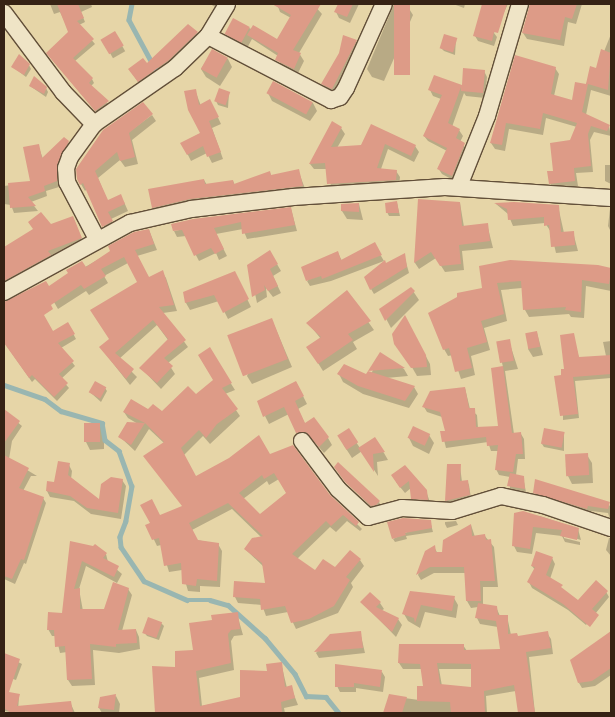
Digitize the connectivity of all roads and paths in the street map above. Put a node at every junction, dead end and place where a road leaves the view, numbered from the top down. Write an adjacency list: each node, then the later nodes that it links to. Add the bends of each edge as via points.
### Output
1 (227, 4): 5 (street)
2 (384, 4): 5 (street, via 346,88 340,97 332,100)
3 (520, 4): 7 (street, via 487,116)
4 (4, 13): 6 (street, via 63,92)
5 (208, 36): 6 (street, via 174,68)
6 (94, 124): 9 (street, via 66,168 67,182)
7 (459, 186): 8 (street); 9 (street, via 230,203 130,223)
8 (611, 198)
9 (97, 239): 10 (street)
10 (4, 292)
11 (302, 441): 12 (street, via 338,489 368,516 402,508 452,511 500,496 543,505)
12 (611, 528)

